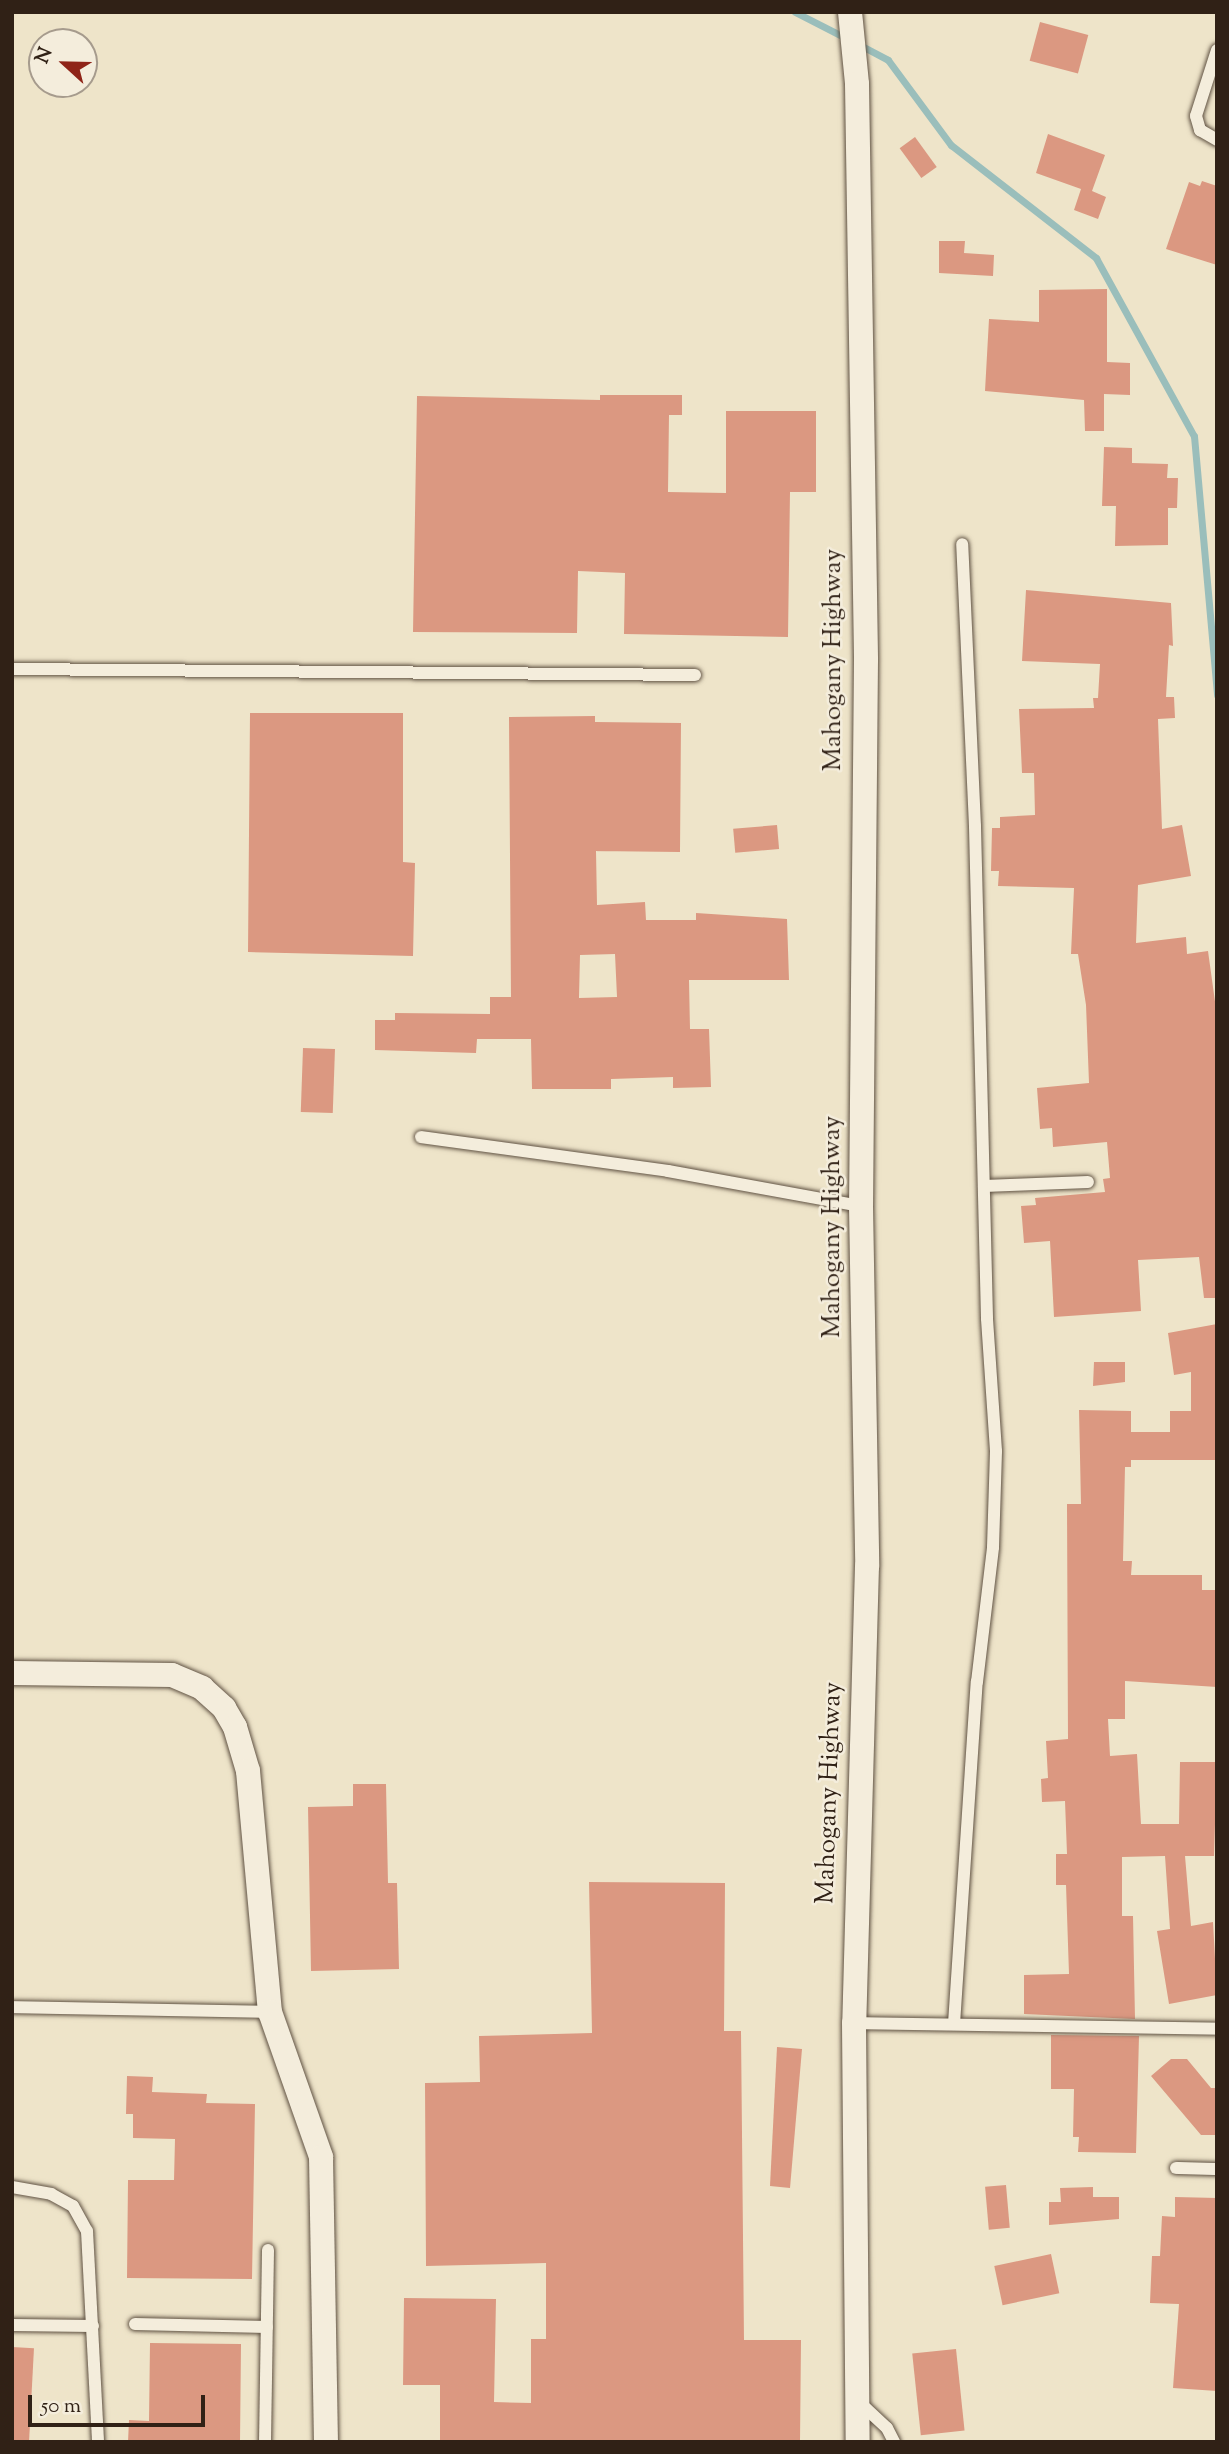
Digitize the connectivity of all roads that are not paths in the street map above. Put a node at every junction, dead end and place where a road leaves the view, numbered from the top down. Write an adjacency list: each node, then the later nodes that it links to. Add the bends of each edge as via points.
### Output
1 (850, 12): 10 (street, Mahogany Highway, via 856,84 866,660)
2 (1217, 50): 3 (lane, via 1196,116 1200,130)
3 (1217, 140)
4 (962, 544): 9 (lane)
5 (12, 669): 6 (lane)
6 (695, 675)
7 (421, 1137): 10 (lane, via 668,1171)
8 (1088, 1182): 9 (lane)
9 (984, 1186): 15 (lane, via 996,1451 993,1547 977,1682)
10 (861, 1206): 14 (street, Mahogany Highway, via 867,1566)
11 (12, 1673): 13 (street, via 172,1675 202,1688 224,1708 248,1771)
12 (12, 2007): 13 (lane)
13 (270, 2012): 28 (street, via 321,2157)
14 (854, 2023): 15 (lane); 25 (street, Mahogany Highway)
15 (954, 2024): 16 (lane)
16 (1217, 2028)
17 (1176, 2168): 18 (lane)
18 (1217, 2169)
19 (12, 2187): 23 (lane, via 51,2194 73,2206 88,2231)
20 (268, 2250): 24 (lane)
21 (135, 2324): 24 (lane)
22 (12, 2325): 23 (lane)
23 (93, 2326): 26 (lane)
24 (267, 2327): 27 (lane)
25 (856, 2400): 29 (street, Mahogany Highway); 30 (lane, via 887,2428)
26 (98, 2442)
27 (265, 2442)
28 (326, 2442)
29 (858, 2442)
30 (894, 2442)

